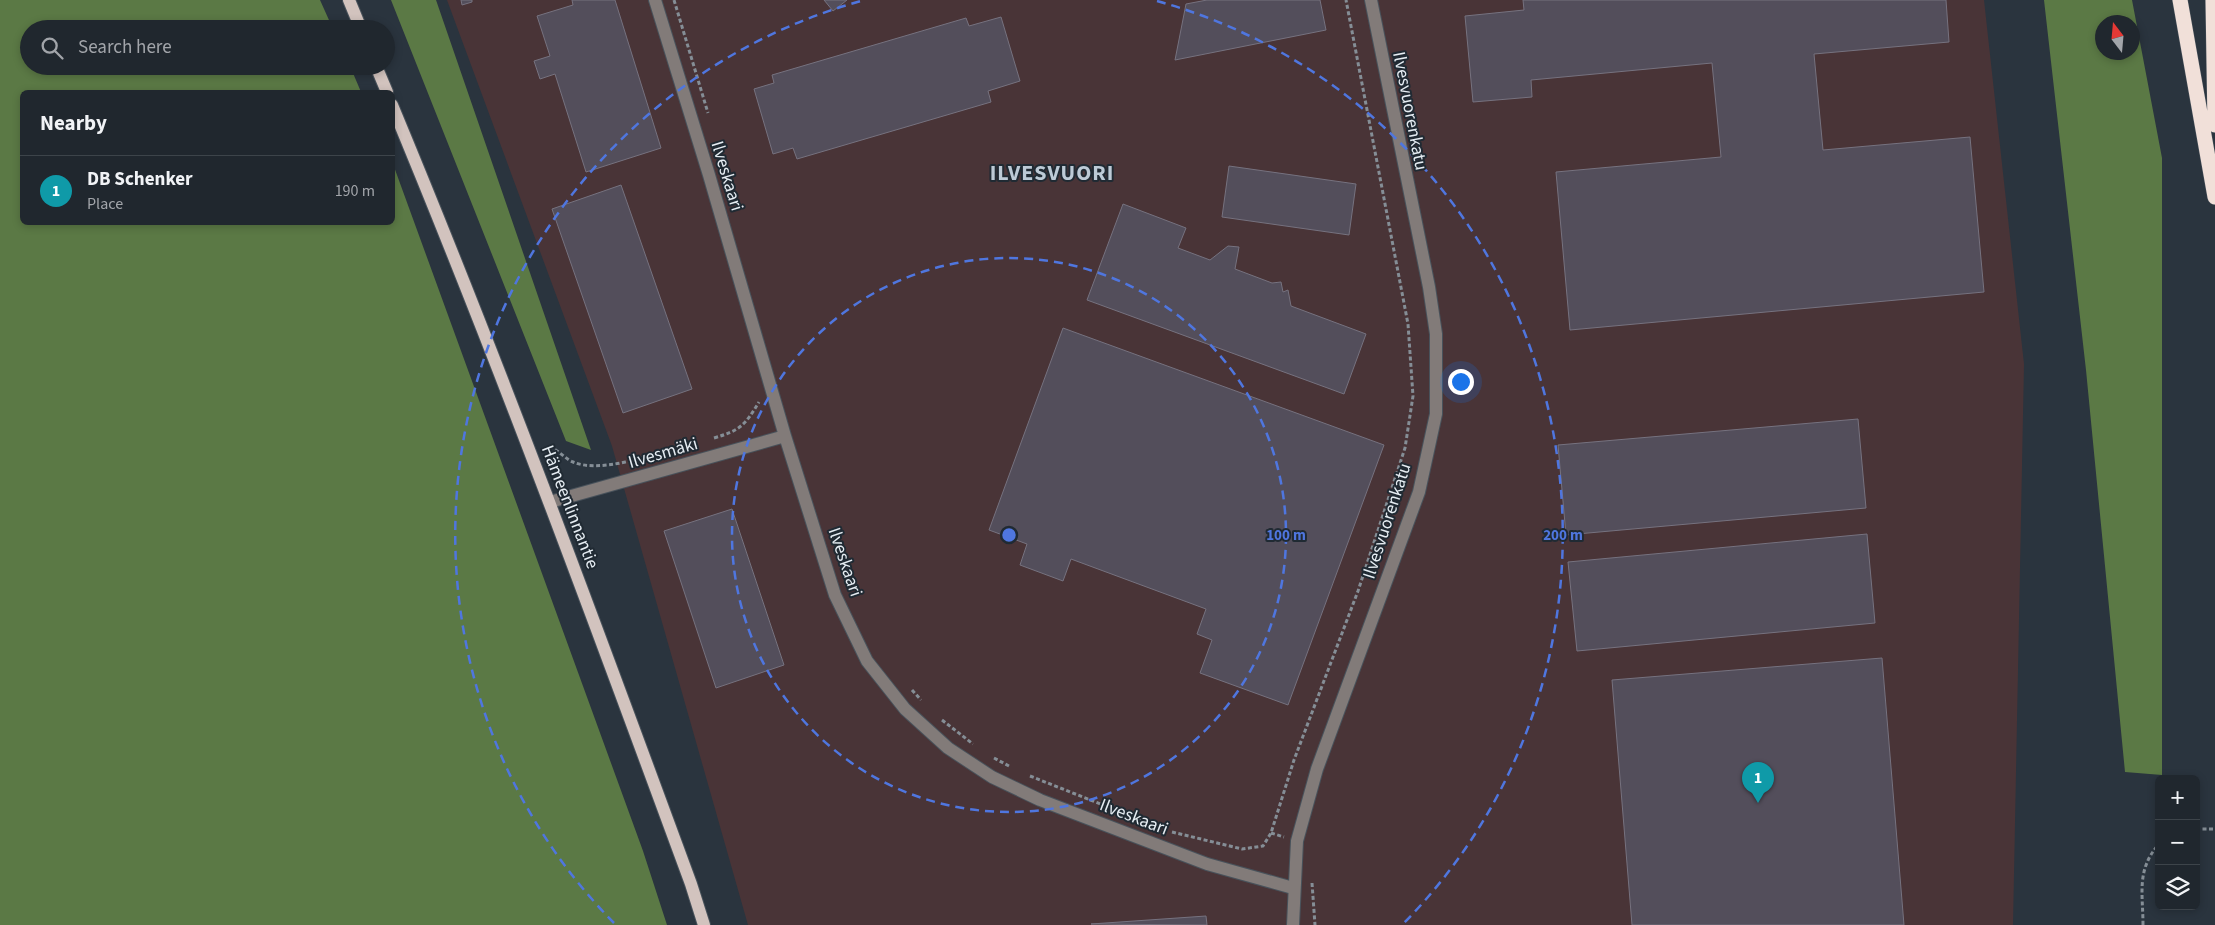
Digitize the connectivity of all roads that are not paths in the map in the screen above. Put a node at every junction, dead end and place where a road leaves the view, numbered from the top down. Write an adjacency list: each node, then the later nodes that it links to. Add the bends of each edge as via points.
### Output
1 (349, 0): 6 (main road)
2 (654, 0): 12 (street, Ilveskaari)
3 (1371, 0): 14 (street, Ilvesvuorenkatu, via 1429,287 1436,334 1436,414 1419,492 1317,769 1297,841)
4 (2180, 0): 11 (highway)
5 (2213, 0): 10 (highway)
6 (357, 20)
7 (380, 75): 8 (main road)
8 (386, 90)
9 (395, 113): 13 (main road, Hämeenlinnantie)
10 (2215, 125)
11 (2215, 197)
12 (785, 436): 13 (street, Ilvesmäki); 14 (street, Ilveskaari, via 836,595 868,661 905,709 948,748 992,777 1040,800 1207,864)
13 (550, 502): 15 (main road, Hämeenlinnantie)
14 (1293, 888): 16 (street, Ilvesvuorenkatu)
15 (704, 925)
16 (1293, 925)

